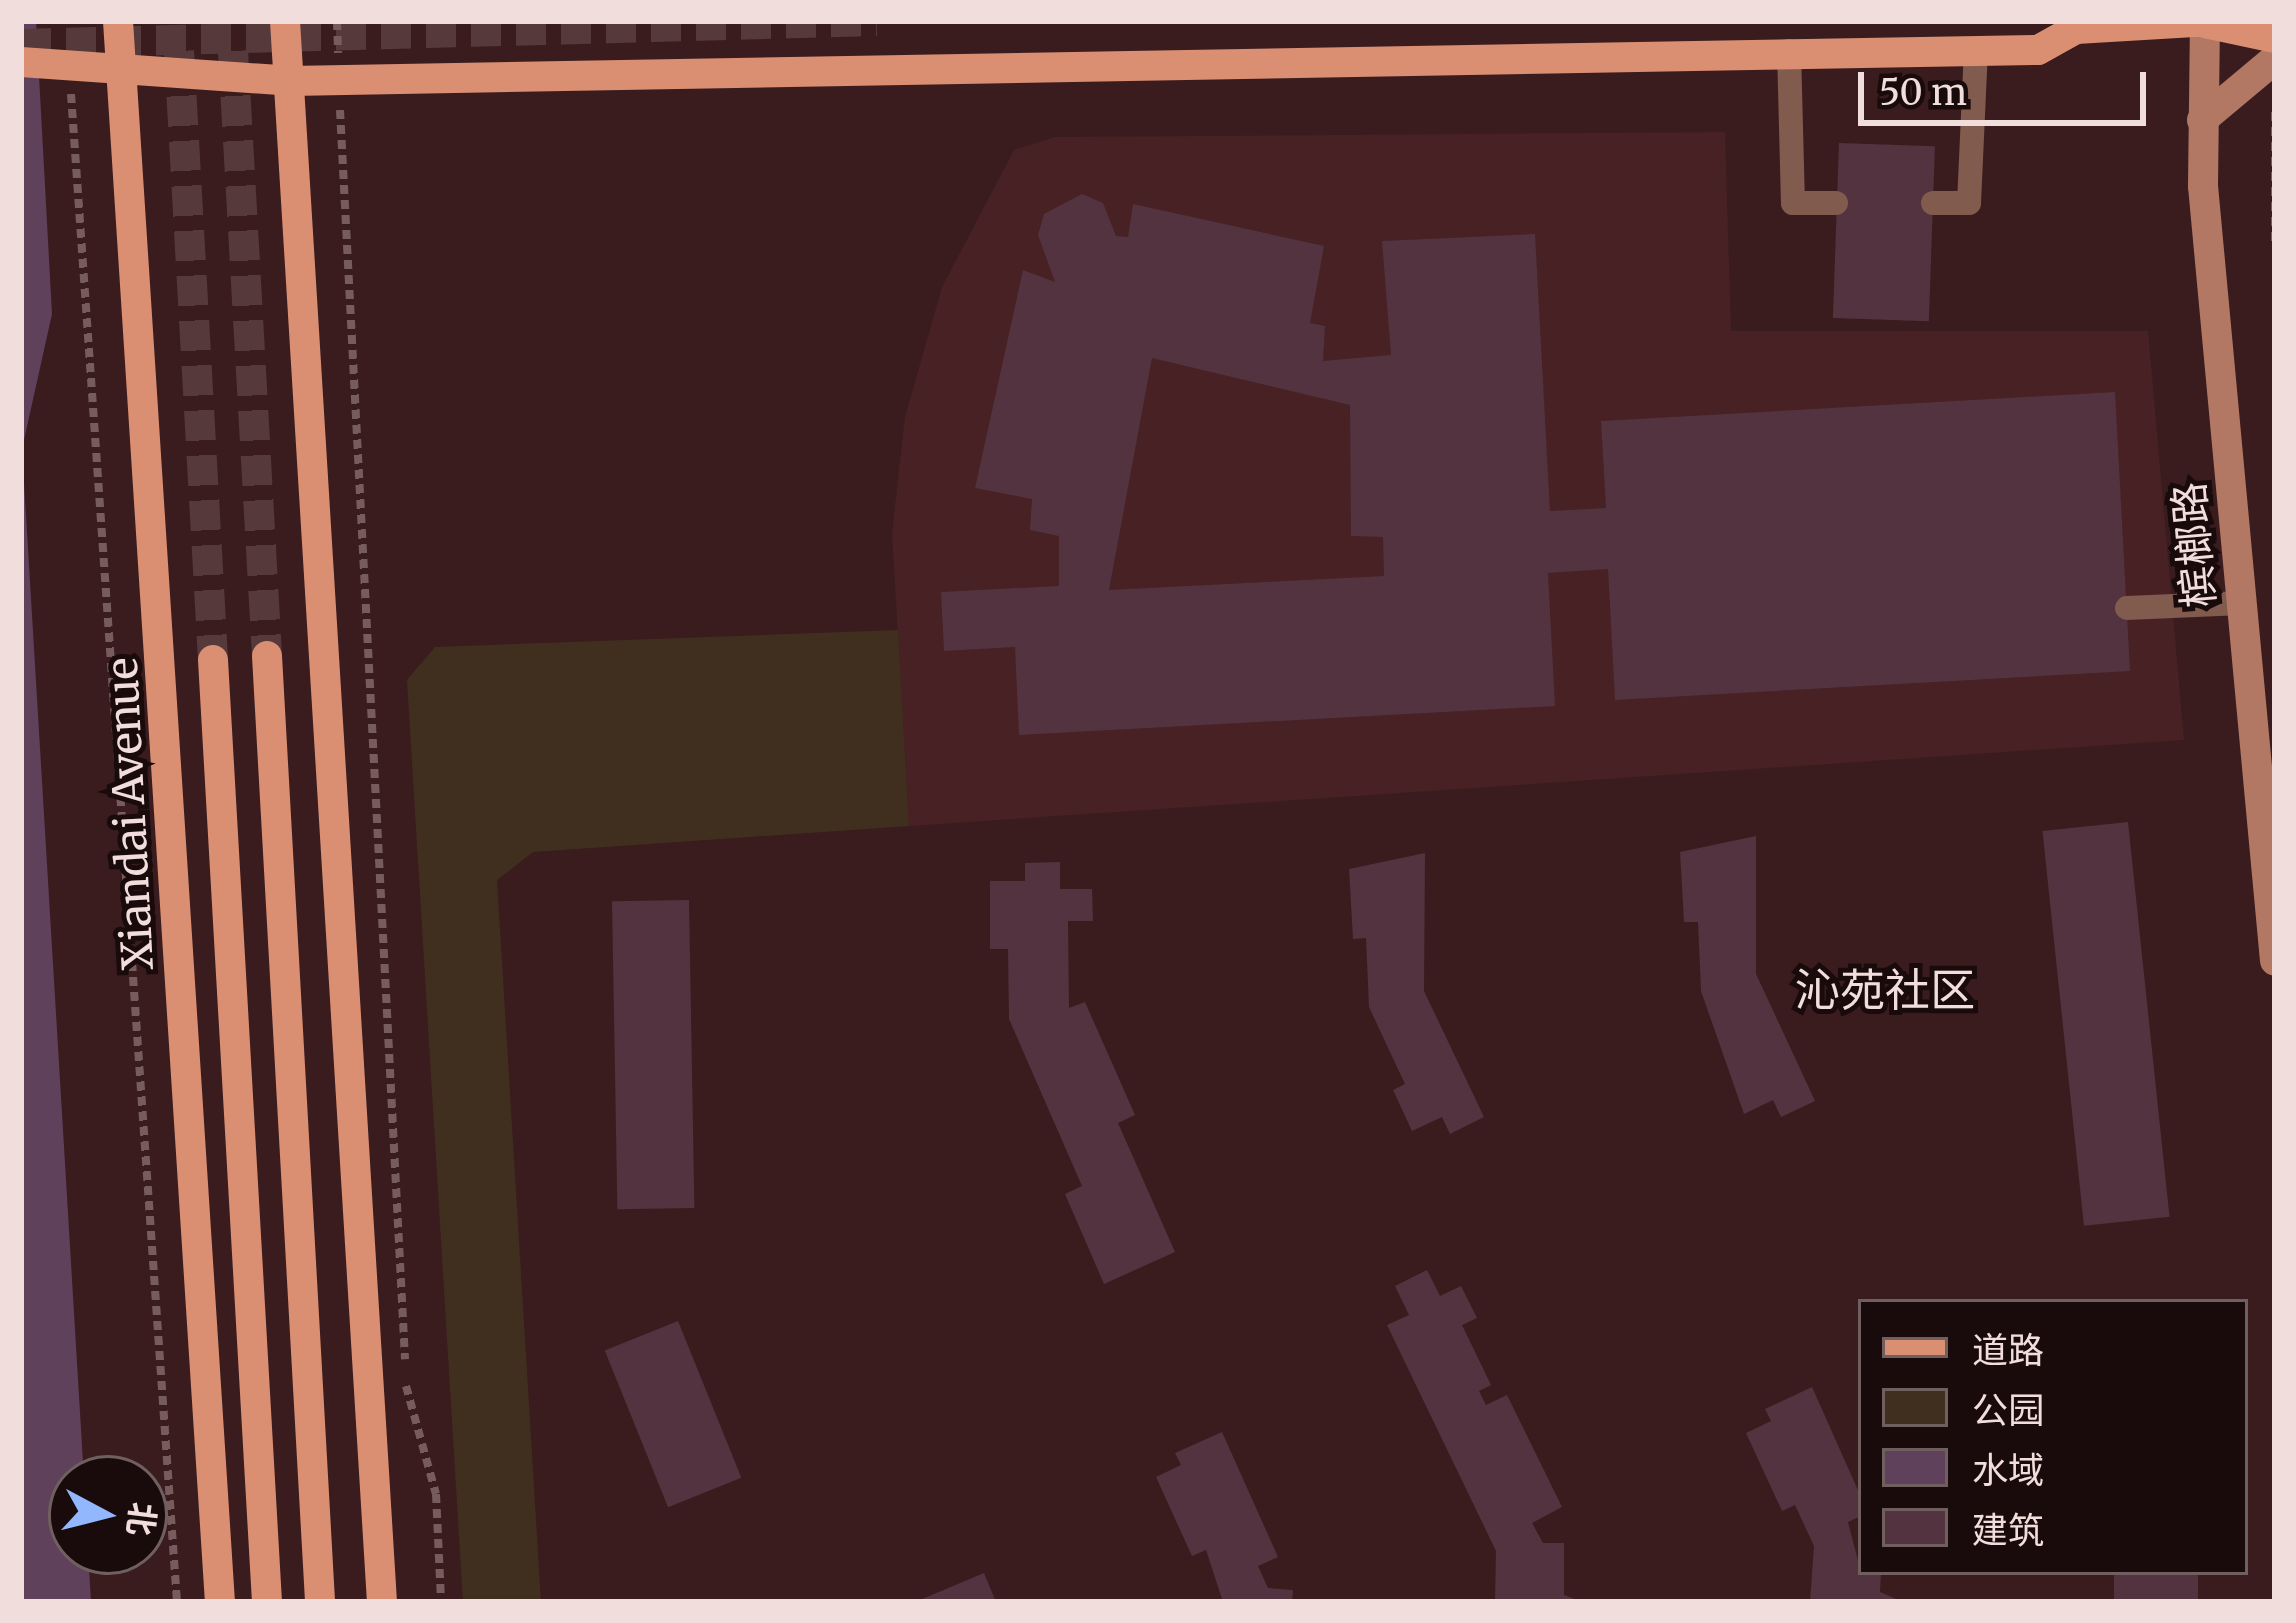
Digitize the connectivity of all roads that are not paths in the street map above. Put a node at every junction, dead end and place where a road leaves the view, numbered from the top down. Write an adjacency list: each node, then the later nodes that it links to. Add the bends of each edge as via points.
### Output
1 (118, 21): 10 (main road, Xiandai Avenue)
2 (285, 21): 11 (main road)
3 (2207, 22): 4 (main road); 5 (main road); 12 (main road, 槟榔路)
4 (2067, 25): 6 (main road, via 2038,50)
5 (2275, 38)
6 (1976, 50): 7 (main road); 14 (lane, via 1969,203)
7 (1789, 51): 11 (main road); 13 (lane, via 1793,203)
8 (2275, 59): 12 (main road)
9 (45, 61): 10 (main road)
10 (120, 65): 11 (main road); 20 (main road, Xiandai Avenue)
11 (290, 81): 23 (main road)
12 (2202, 120): 15 (main road, 槟榔路)
13 (1837, 203)
14 (1933, 203)
15 (2242, 603): 16 (lane); 19 (main road, 槟榔路)
16 (2127, 608)
17 (267, 656): 22 (main road)
18 (213, 660): 21 (main road)
19 (2275, 961)
20 (220, 1602)
21 (267, 1602)
22 (320, 1602)
23 (382, 1602)

